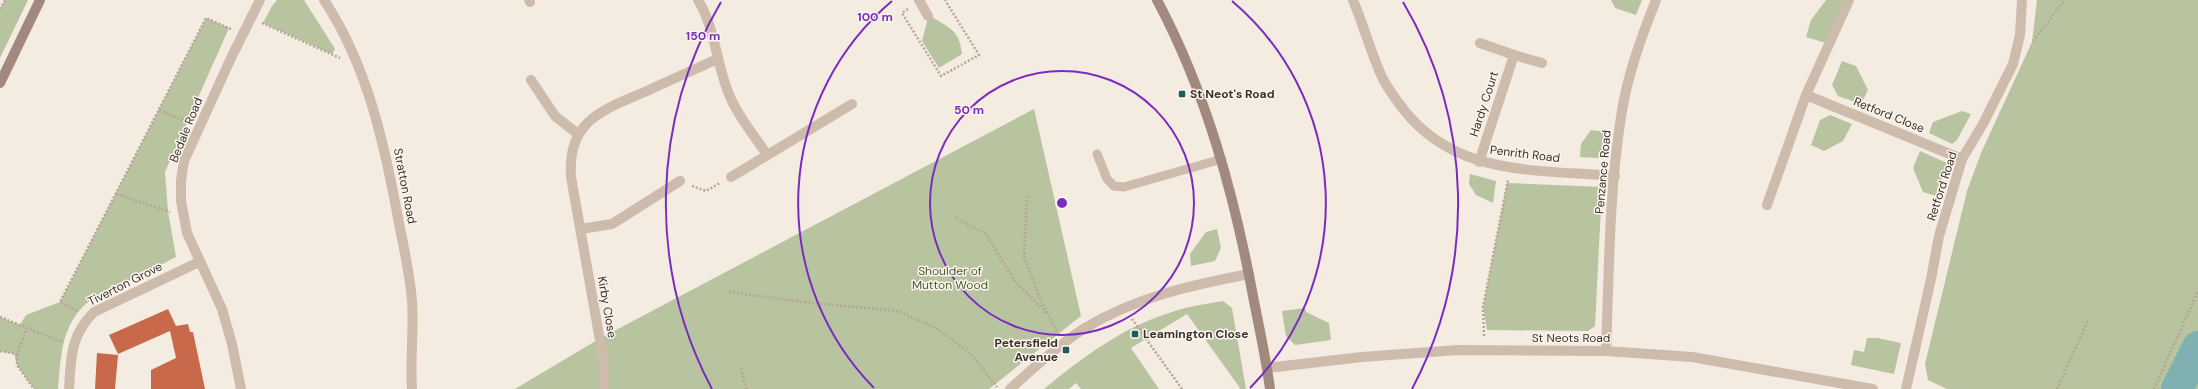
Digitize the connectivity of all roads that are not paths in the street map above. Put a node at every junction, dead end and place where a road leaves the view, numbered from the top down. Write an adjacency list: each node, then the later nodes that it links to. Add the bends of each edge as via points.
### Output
1 (40, 0): 17 (street)
2 (260, 0): 31 (street, Bedale Road, via 184,161 180,201 187,233)
3 (326, 0): 37 (street, Stratton Road, via 348,42 369,95 382,141 412,301)
4 (698, 0): 14 (street, via 706,12)
5 (1157, 0): 23 (street, via 1198,92)
6 (1353, 0): 25 (street, Penrith Road, via 1384,81 1411,120 1447,149)
7 (1656, 0): 26 (street, Penzance Road, via 1634,58 1621,117)
8 (1849, 0): 18 (street)
9 (2022, 0): 24 (street, Retford Road, via 2020,35 2013,64)
10 (916, 3): 11 (street)
11 (928, 16)
12 (1480, 43): 13 (street)
13 (1514, 55): 15 (street); 25 (street, Hardy Court)
14 (717, 60): 20 (street, Kirby Close, via 606,108 596,114); 22 (street, via 732,101)
15 (1542, 63)
16 (531, 80): 20 (street, via 554,116)
17 (0, 83)
18 (1806, 95): 24 (street, Retford Close); 29 (street)
19 (852, 104): 22 (street)
20 (578, 134): 30 (street, Kirby Close, via 570,162)
21 (1097, 154): 23 (lane, via 1107,179 1114,186 1124,187)
22 (767, 155): 27 (street)
23 (1222, 159): 32 (street)
24 (1962, 159): 42 (street, Retford Road, via 1939,236)
25 (1479, 162): 26 (street, Penrith Road, via 1510,168)
26 (1615, 176): 33 (street, Penzance Road)
27 (731, 177)
28 (680, 181): 30 (street, via 612,224)
29 (1767, 205)
30 (581, 229): 38 (street, Kirby Close, via 604,363)
31 (199, 262): 35 (street, Tiverton Grove, via 88,317 75,337); 36 (street, Bedale Road, via 222,309 232,344)
32 (1249, 274): 34 (street); 39 (street, via 1175,290 1124,309 1085,328)
33 (1606, 351): 34 (street, St Neots Road, via 1458,350 1362,357); 41 (street, St Neots Road, via 1692,357)
34 (1267, 368): 40 (street)
35 (69, 389)
36 (240, 389)
37 (412, 389)
38 (606, 389)
39 (1010, 389)
40 (1270, 389)
41 (1873, 389)
42 (1906, 389)

